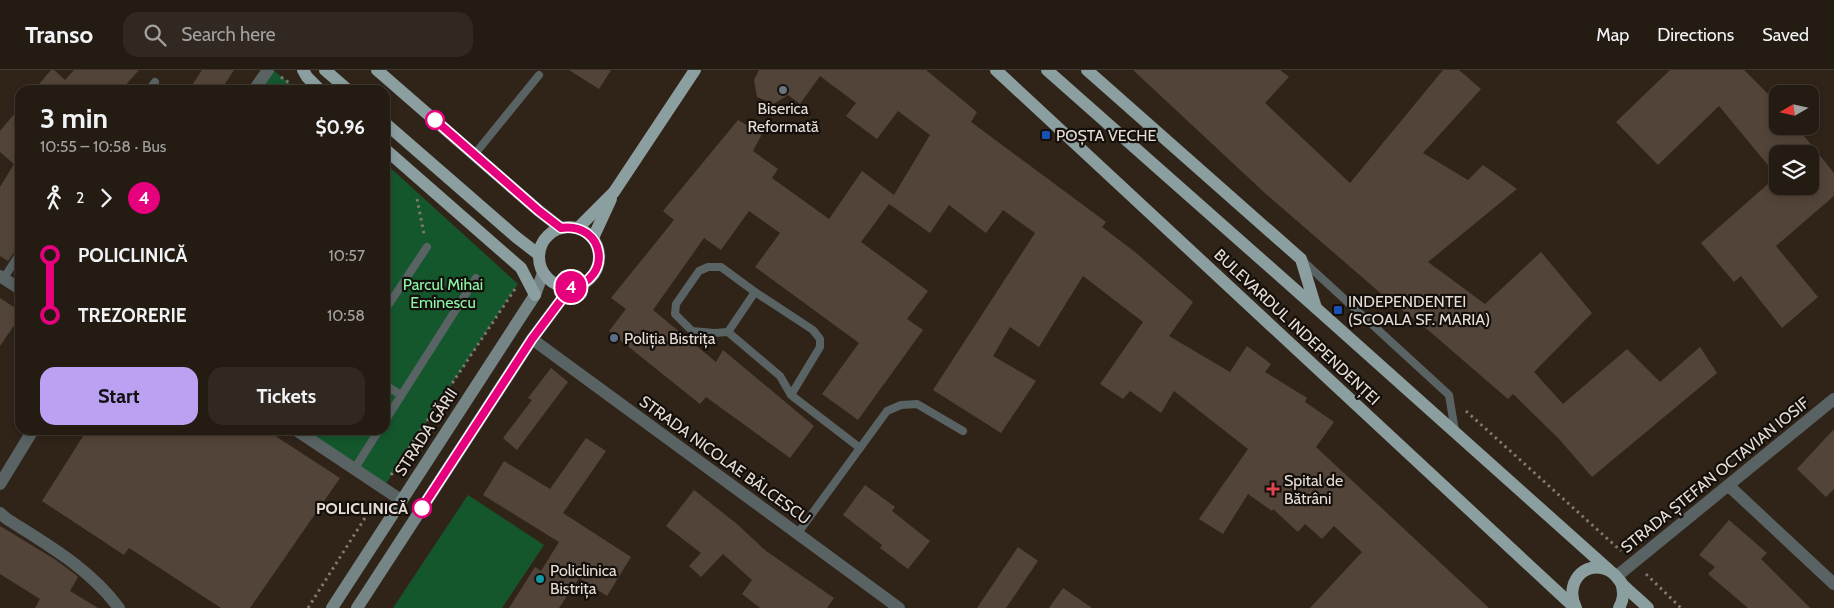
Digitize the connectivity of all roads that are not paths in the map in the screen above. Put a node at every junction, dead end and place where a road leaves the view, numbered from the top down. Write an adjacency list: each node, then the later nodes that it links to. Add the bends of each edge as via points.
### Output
1 (303, 70): 13 (main road)
2 (325, 70): 14 (main road)
3 (377, 70): 17 (main road)
4 (694, 70): 18 (main road)
5 (996, 70): 60 (main road, BULEVARDUL INDEPENDENȚEI)
6 (1046, 70): 34 (main road, BULEVARDUL INDEPENDENȚEI)
7 (1086, 70): 24 (main road)
8 (274, 72): 12 (street)
9 (539, 75): 17 (lane)
10 (155, 82): 11 (lane)
11 (153, 85)
12 (260, 85)
13 (315, 85)
14 (342, 85)
15 (390, 126): 23 (main road)
16 (390, 153): 32 (main road, via 521,268)
17 (474, 155): 19 (main road)
18 (614, 192): 20 (main road); 21 (main road)
19 (561, 228): 20 (main road); 23 (main road, via 546,237)
20 (578, 228): 21 (main road)
21 (593, 238): 30 (main road, via 599,256 594,274 580,286)
22 (427, 247): 33 (lane)
23 (538, 254): 26 (main road)
24 (1300, 259): 34 (main road); 43 (lane, via 1449,394)
25 (15, 260): 27 (lane)
26 (543, 273): 30 (main road, via 550,281); 32 (main road, STRADA GĂRII)
27 (2, 277): 29 (street)
28 (476, 278): 39 (lane)
29 (15, 286)
30 (570, 288): 36 (main road)
31 (755, 292): 35 (lane); 35 (lane, via 721,267 708,267 699,271 676,304 674,314 692,331); 38 (lane, via 813,330 820,339 820,347)
32 (535, 295): 51 (main road, STRADA GĂRII)
33 (390, 302)
34 (1316, 308): 43 (main road, BULEVARDUL INDEPENDENȚEI)
35 (728, 332): 38 (lane, via 780,376)
36 (532, 339): 53 (street, STRADA NICOLAE BĂLCESCU); 58 (main road)
37 (390, 388): 39 (lane)
38 (791, 395): 47 (lane)
39 (401, 396): 41 (lane)
40 (1834, 399): 50 (street, STRADA ȘTEFAN OCTAVIAN IOSIF)
41 (390, 413)
42 (962, 431): 47 (lane, via 917,404 901,405 887,412)
43 (1455, 432): 54 (main road, BULEVARDUL INDEPENDENȚEI)
44 (29, 435): 49 (street)
45 (304, 435): 48 (street)
46 (376, 435): 48 (lane)
47 (860, 448): 53 (lane)
48 (355, 468): 51 (street)
49 (0, 484)
50 (1729, 486): 54 (street, STRADA ȘTEFAN OCTAVIAN IOSIF); 55 (street)
51 (401, 500): 57 (main road, STRADA GĂRII)
52 (0, 513): 56 (street, via 63,554 98,582)
53 (798, 533): 59 (street, STRADA NICOLAE BĂLCESCU)
54 (1615, 576): 60 (main road, BULEVARDUL INDEPENDENȚEI, via 1600,568 1592,568 1577,577 1572,594); 61 (main road, via 1623,592); 62 (main road, BULEVARDUL INDEPENDENȚEI)
55 (1834, 584)
56 (119, 608)
57 (332, 608)
58 (357, 608)
59 (899, 608)
60 (1576, 608)
61 (1619, 608)
62 (1648, 608)

